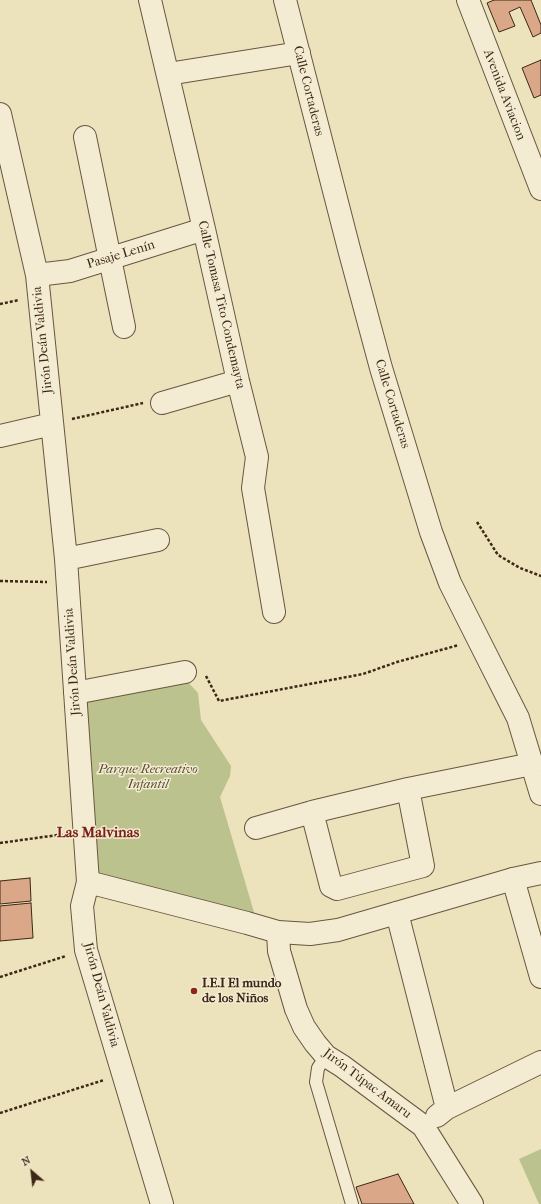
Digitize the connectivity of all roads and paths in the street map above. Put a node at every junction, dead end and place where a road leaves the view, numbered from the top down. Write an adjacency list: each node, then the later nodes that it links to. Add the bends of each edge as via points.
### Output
1 (150, 0): 5 (street, Calle Tomasa Tito Condemayta)
2 (284, 0): 4 (street, Calle Cortaderas)
3 (468, 0): 8 (street, Avenida Aviacion)
4 (299, 54): 5 (street); 24 (street, Calle Cortaderas, via 375,346 430,532 450,583)
5 (168, 74): 9 (street, Calle Tomasa Tito Condemayta)
6 (0, 114): 11 (street, Jirón Deán Valdivia)
7 (85, 137): 10 (street)
8 (541, 189)
9 (204, 229): 10 (street, Pasaje Lenín); 13 (street, Calle Tomasa Tito Condemayta)
10 (109, 259): 11 (street, Pasaje Lenín, via 70,271); 12 (street)
11 (37, 276): 15 (street, Jirón Deán Valdivia)
12 (124, 327)
13 (238, 381): 14 (street); 23 (street, Calle Tomasa Tito Condemayta, via 257,457 253,488)
14 (153, 403): 15 (path)
15 (52, 424): 16 (street); 19 (street, Jirón Deán Valdivia)
16 (0, 436)
17 (477, 522): 20 (path, via 498,555 520,568)
18 (158, 540): 19 (street)
19 (66, 559): 22 (street, Jirón Deán Valdivia)
20 (541, 576)
21 (0, 582): 22 (path)
22 (67, 583): 26 (street, Jirón Deán Valdivia)
23 (274, 612)
24 (478, 639): 25 (path, via 363,674 219,701 206,676); 27 (street, Calle Cortaderas, via 518,718)
25 (185, 672): 26 (street)
26 (75, 693): 32 (street, Jirón Deán Valdivia)
27 (532, 764): 28 (street); 29 (street, Calle Cortaderas)
28 (408, 789): 30 (street); 30 (street, via 423,866 337,889 331,886)
29 (541, 794)
30 (312, 812): 31 (street)
31 (256, 828)
32 (84, 832): 33 (path); 36 (street, Jirón Deán Valdivia)
33 (0, 842)
34 (541, 873): 35 (street)
35 (513, 879): 37 (street); 41 (street)
36 (88, 882): 38 (street); 39 (street, Jirón Deán Valdivia, via 82,906)
37 (397, 913): 38 (street, via 338,930 310,934); 45 (street)
38 (278, 932): 42 (street, Jirón Túpac Amaru, via 279,951 296,1009 304,1027)
39 (86, 950): 40 (path); 44 (street, Jirón Deán Valdivia)
40 (0, 977)
41 (541, 977)
42 (326, 1056): 47 (street, Jirón Túpac Amaru); 49 (lane, via 318,1068 316,1082)
43 (541, 1062): 45 (street)
44 (123, 1074): 46 (path); 48 (street, Jirón Deán Valdivia)
45 (448, 1108): 47 (street)
46 (0, 1113)
47 (423, 1126): 50 (street, Jirón Túpac Amaru)
48 (162, 1204)
49 (352, 1204)
50 (472, 1204)

